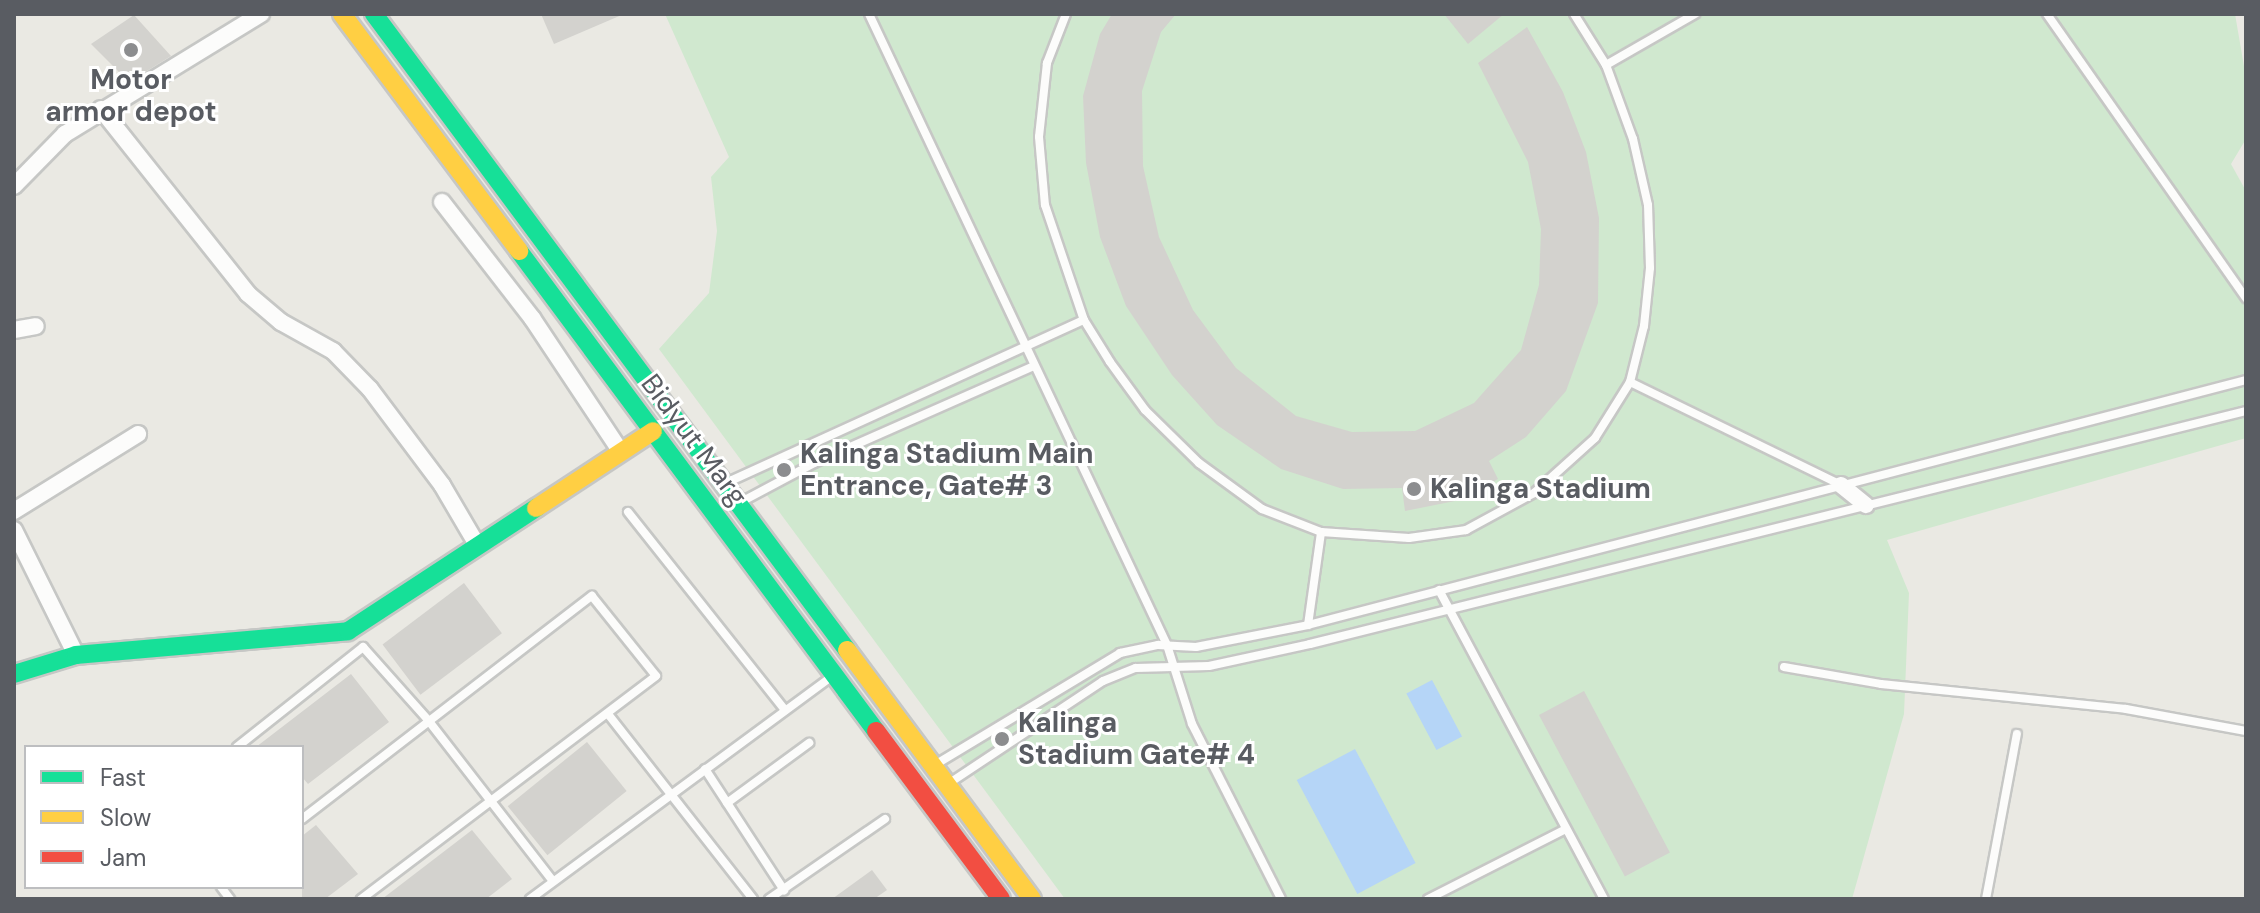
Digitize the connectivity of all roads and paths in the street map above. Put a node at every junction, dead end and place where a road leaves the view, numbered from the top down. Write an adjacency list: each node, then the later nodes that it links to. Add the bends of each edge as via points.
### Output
1 (261, 14): 10 (street)
2 (342, 14): 22 (main road, Bidyut Marg)
3 (374, 14): 25 (main road, Bidyut Marg)
4 (869, 14): 17 (lane)
5 (1066, 14): 14 (lane, via 1047,63 1039,137 1045,205)
6 (1574, 14): 9 (lane)
7 (1695, 14): 9 (lane)
8 (2047, 14): 13 (lane)
9 (1606, 65): 20 (lane, via 1633,139 1648,205 1650,268 1644,326)
10 (101, 109): 11 (street, via 65,134); 33 (street, via 248,294 281,322 333,351 363,381 442,485)
11 (14, 186)
12 (442, 202): 24 (street, via 532,318)
13 (2246, 298)
14 (1084, 320): 17 (lane); 32 (lane, via 1145,410 1199,463 1262,509)
15 (36, 326): 16 (street)
16 (14, 330)
17 (1026, 347): 18 (lane); 25 (lane)
18 (1034, 366): 27 (lane, via 814,463); 37 (lane)
19 (2246, 380): 26 (lane)
20 (1630, 382): 26 (lane); 32 (lane, via 1595,438 1534,493 1466,530 1409,538)
21 (2246, 411): 28 (lane)
22 (653, 431): 24 (main road); 42 (main road, Bidyut Marg)
23 (138, 434): 29 (street)
24 (621, 452): 33 (main road)
25 (723, 484): 27 (main road, Bidyut Marg)
26 (1841, 485): 28 (street); 34 (lane)
27 (738, 504): 50 (main road, Bidyut Marg)
28 (1866, 505): 35 (lane)
29 (14, 511)
30 (628, 512): 43 (lane)
31 (14, 530): 38 (street)
32 (1321, 532): 36 (lane)
33 (476, 543): 38 (main road, via 348,631)
34 (1439, 590): 35 (lane); 36 (lane)
35 (1449, 612): 40 (lane, via 1209,666); 58 (lane)
36 (1308, 625): 37 (lane, via 1196,647)
37 (1167, 645): 40 (lane); 50 (lane, via 1120,653)
38 (76, 655): 41 (main road)
39 (1784, 667): 46 (lane, via 1881,684 2126,709)
40 (1177, 668): 52 (lane, via 1148,666 1103,681); 67 (lane, via 1192,724)
41 (14, 674)
42 (834, 675): 43 (lane); 65 (main road, Bidyut Marg)
43 (785, 710): 51 (lane)
44 (608, 714): 45 (lane, via 656,676 592,596); 53 (lane); 54 (lane)
45 (428, 720): 49 (lane, via 363,647); 54 (lane); 56 (lane)
46 (2246, 731)
47 (2017, 734): 70 (lane)
48 (809, 743): 55 (lane)
49 (240, 745)
50 (933, 766): 52 (main road, Bidyut Marg)
51 (705, 769): 53 (lane); 55 (lane)
52 (947, 785): 66 (main road, Bidyut Marg)
53 (672, 793): 59 (lane); 63 (lane)
54 (490, 801): 59 (lane); 61 (lane)
55 (727, 803): 60 (lane)
56 (304, 817)
57 (885, 819): 60 (lane)
58 (1564, 830): 68 (lane); 69 (lane)
59 (553, 881): 62 (lane)
60 (784, 890): 64 (lane)
61 (361, 899)
62 (530, 899)
63 (753, 899)
64 (769, 899)
65 (1001, 899)
66 (1032, 899)
67 (1281, 899)
68 (1428, 899)
69 (1604, 899)
70 (1986, 899)

